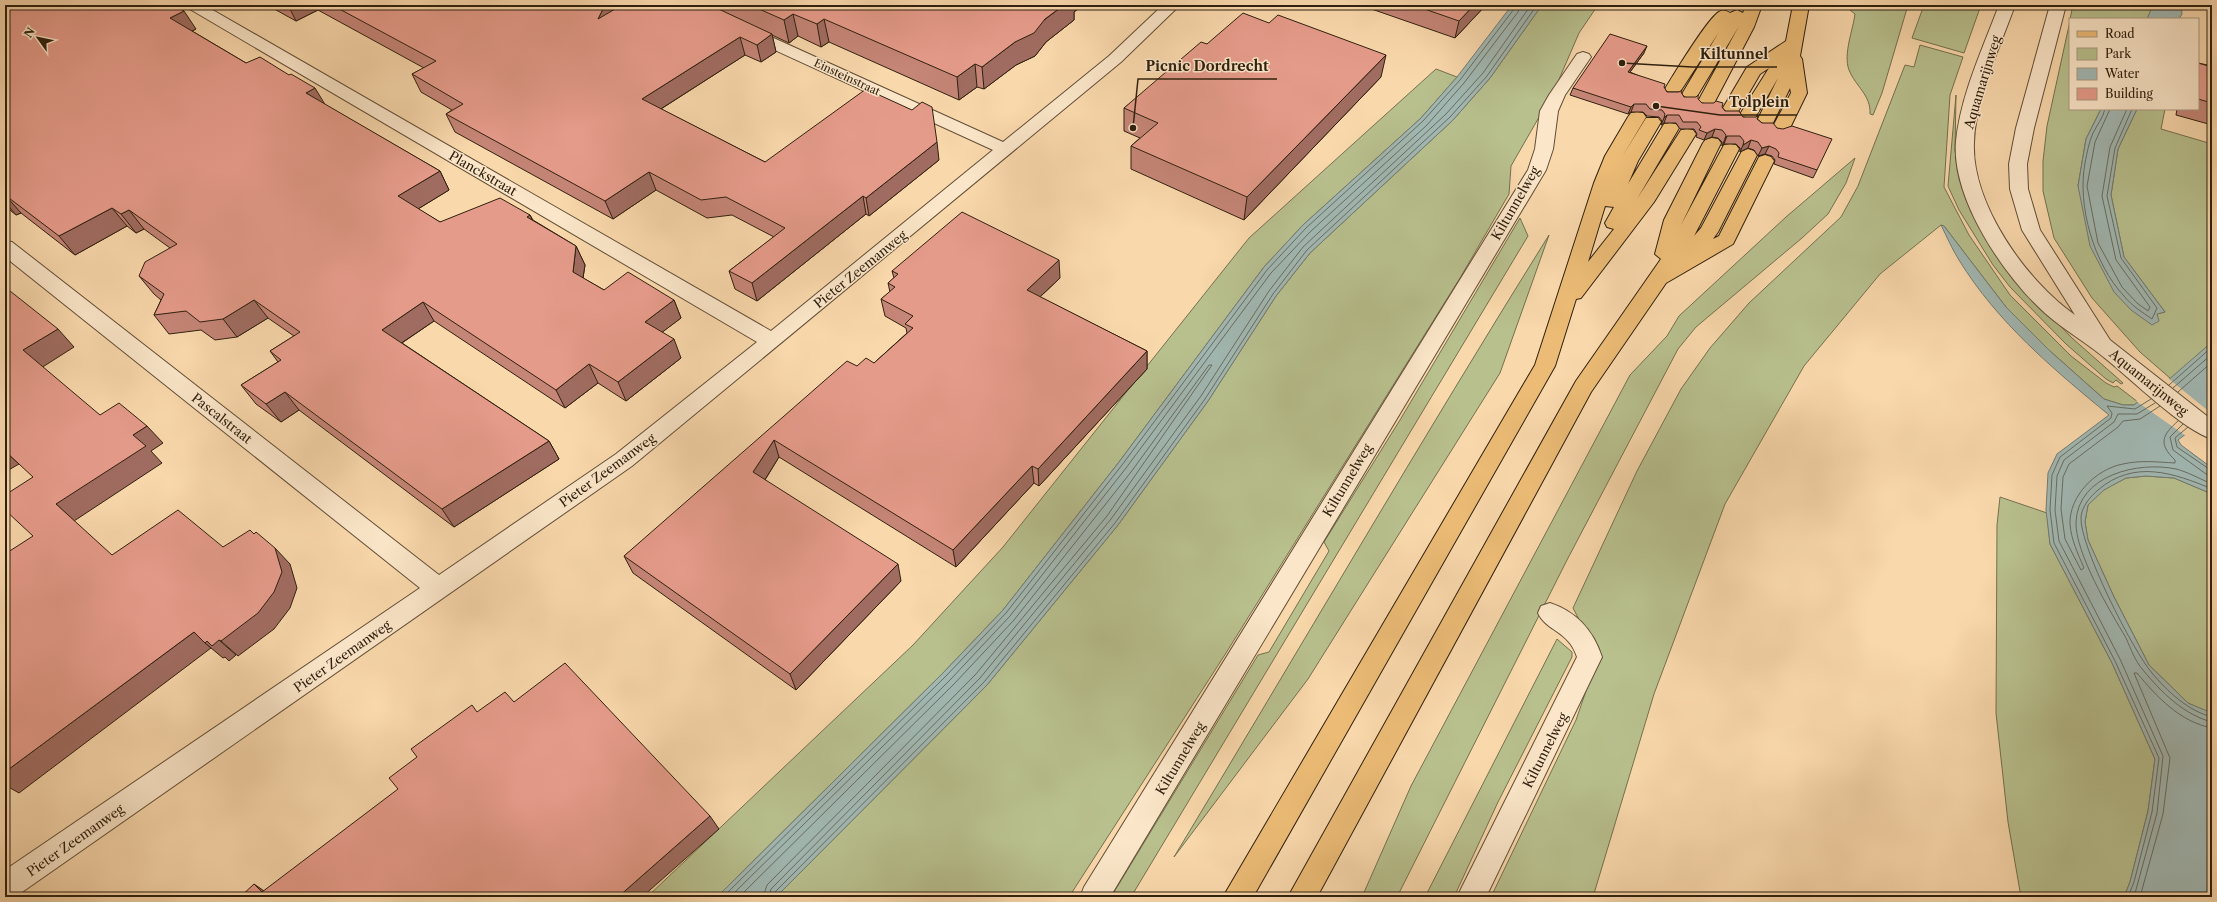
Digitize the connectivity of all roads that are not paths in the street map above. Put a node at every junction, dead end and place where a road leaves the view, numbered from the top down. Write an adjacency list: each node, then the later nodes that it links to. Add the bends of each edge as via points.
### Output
1 (193, 5): 26 (street, Planckstraat)
2 (1172, 5): 21 (street, Pieter Zeemanweg, via 1115,59)
3 (1720, 5): 4 (main road, via 1710,14 1663,91)
4 (1732, 5)
5 (1743, 5): 13 (main road)
6 (1754, 5): 14 (main road, via 1746,27)
7 (1801, 5): 11 (main road)
8 (2007, 5): 27 (street, Aquamarijnweg, via 1965,141 1969,178 1992,232 2030,286 2052,308)
9 (2058, 5): 27 (street, Aquamarijnweg, via 2020,152 2019,189 2025,215 2032,230)
10 (733, 25): 21 (street, Einsteinstraat)
11 (1792, 44): 15 (main road, via 1753,70); 16 (main road); 17 (main road, via 1788,75); 18 (main road, via 1799,94)
12 (1583, 57): 32 (street, Kiltunnelweg, via 1549,111 1544,149 1537,170)
13 (1687, 99)
14 (1704, 105)
15 (1729, 113)
16 (1746, 119)
17 (1764, 125)
18 (1780, 130)
19 (1687, 134): 25 (main road, via 1648,198)
20 (1721, 146): 24 (main road, via 1690,226)
21 (1005, 149): 26 (street, Pieter Zeemanweg)
22 (1756, 158): 24 (main road, via 1726,240)
23 (5, 247): 29 (street, Pascalstraat)
24 (1659, 278): 34 (main road, via 1583,387)
25 (1565, 305): 25 (main road, via 1653,122 1614,156); 33 (main road, via 1541,373)
26 (772, 341): 29 (street, Pieter Zeemanweg, via 624,460)
27 (2106, 347): 28 (street, Aquamarijnweg)
28 (2212, 431)
29 (439, 589): 31 (street, Pieter Zeemanweg)
30 (1550, 613): 35 (street, Kiltunnelweg, via 1580,634 1587,645 1590,657)
31 (5, 887)
32 (1094, 897)
33 (1237, 897)
34 (1302, 897)
35 (1471, 897)

